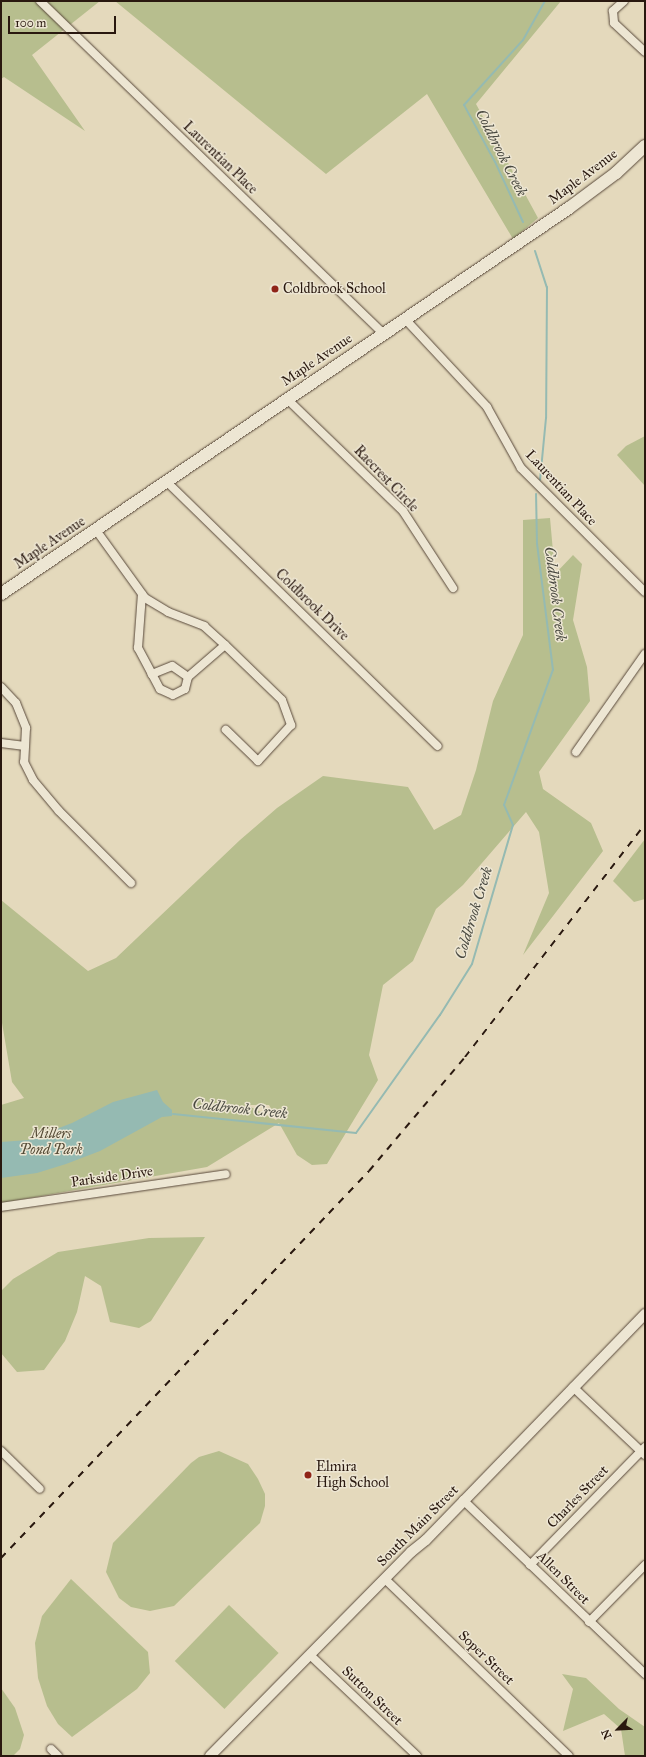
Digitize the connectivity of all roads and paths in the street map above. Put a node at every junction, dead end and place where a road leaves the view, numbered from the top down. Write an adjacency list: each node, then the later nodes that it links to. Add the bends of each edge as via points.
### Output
1 (40, 1): 6 (street, Laurentian Place)
2 (624, 1): 3 (street, via 613,11 614,23)
3 (645, 52)
4 (645, 146): 5 (main road, Maple Avenue, via 616,173 569,208)
5 (406, 320): 6 (main road, Maple Avenue); 11 (street, Laurentian Place, via 487,407 521,468)
6 (383, 333): 7 (main road, Maple Avenue)
7 (287, 399): 8 (main road, Maple Avenue); 10 (street, Raecrest Circle, via 403,511)
8 (167, 482): 9 (main road, Maple Avenue); 22 (street, Coldbrook Drive)
9 (96, 530): 12 (main road, Maple Avenue); 13 (street)
10 (453, 588)
11 (645, 592)
12 (1, 594)
13 (142, 594): 14 (street, via 168,612 204,626); 16 (street, via 138,648)
14 (225, 645): 17 (street); 19 (street, via 282,700 291,725 258,761)
15 (645, 654): 23 (street)
16 (152, 674): 17 (street, via 172,666); 17 (street, via 160,689 173,695 185,689)
17 (188, 677)
18 (1, 687): 21 (street, via 16,703 26,728)
19 (226, 730)
20 (1, 743): 21 (street)
21 (25, 746): 24 (street, via 24,762 33,780 59,811)
22 (438, 746)
23 (576, 752)
24 (130, 883)
25 (226, 1174): 26 (street, Parkside Drive)
26 (1, 1207)
27 (645, 1314): 28 (street, South Main Street)
28 (573, 1387): 29 (street); 32 (street, South Main Street)
29 (644, 1451): 33 (street, Charles Street)
30 (1, 1452): 31 (street)
31 (40, 1489)
32 (463, 1500): 33 (street, Allen Street); 35 (street, South Main Street)
33 (530, 1565): 36 (street, Allen Street)
34 (645, 1565): 36 (street)
35 (385, 1578): 37 (street, South Main Street); 43 (street, Soper Street)
36 (589, 1622): 38 (street, Allen Street)
37 (310, 1655): 41 (street, South Main Street); 42 (street, Sutton Street)
38 (645, 1674)
39 (51, 1750): 40 (street)
40 (58, 1756)
41 (211, 1756)
42 (417, 1756)
43 (569, 1756)

